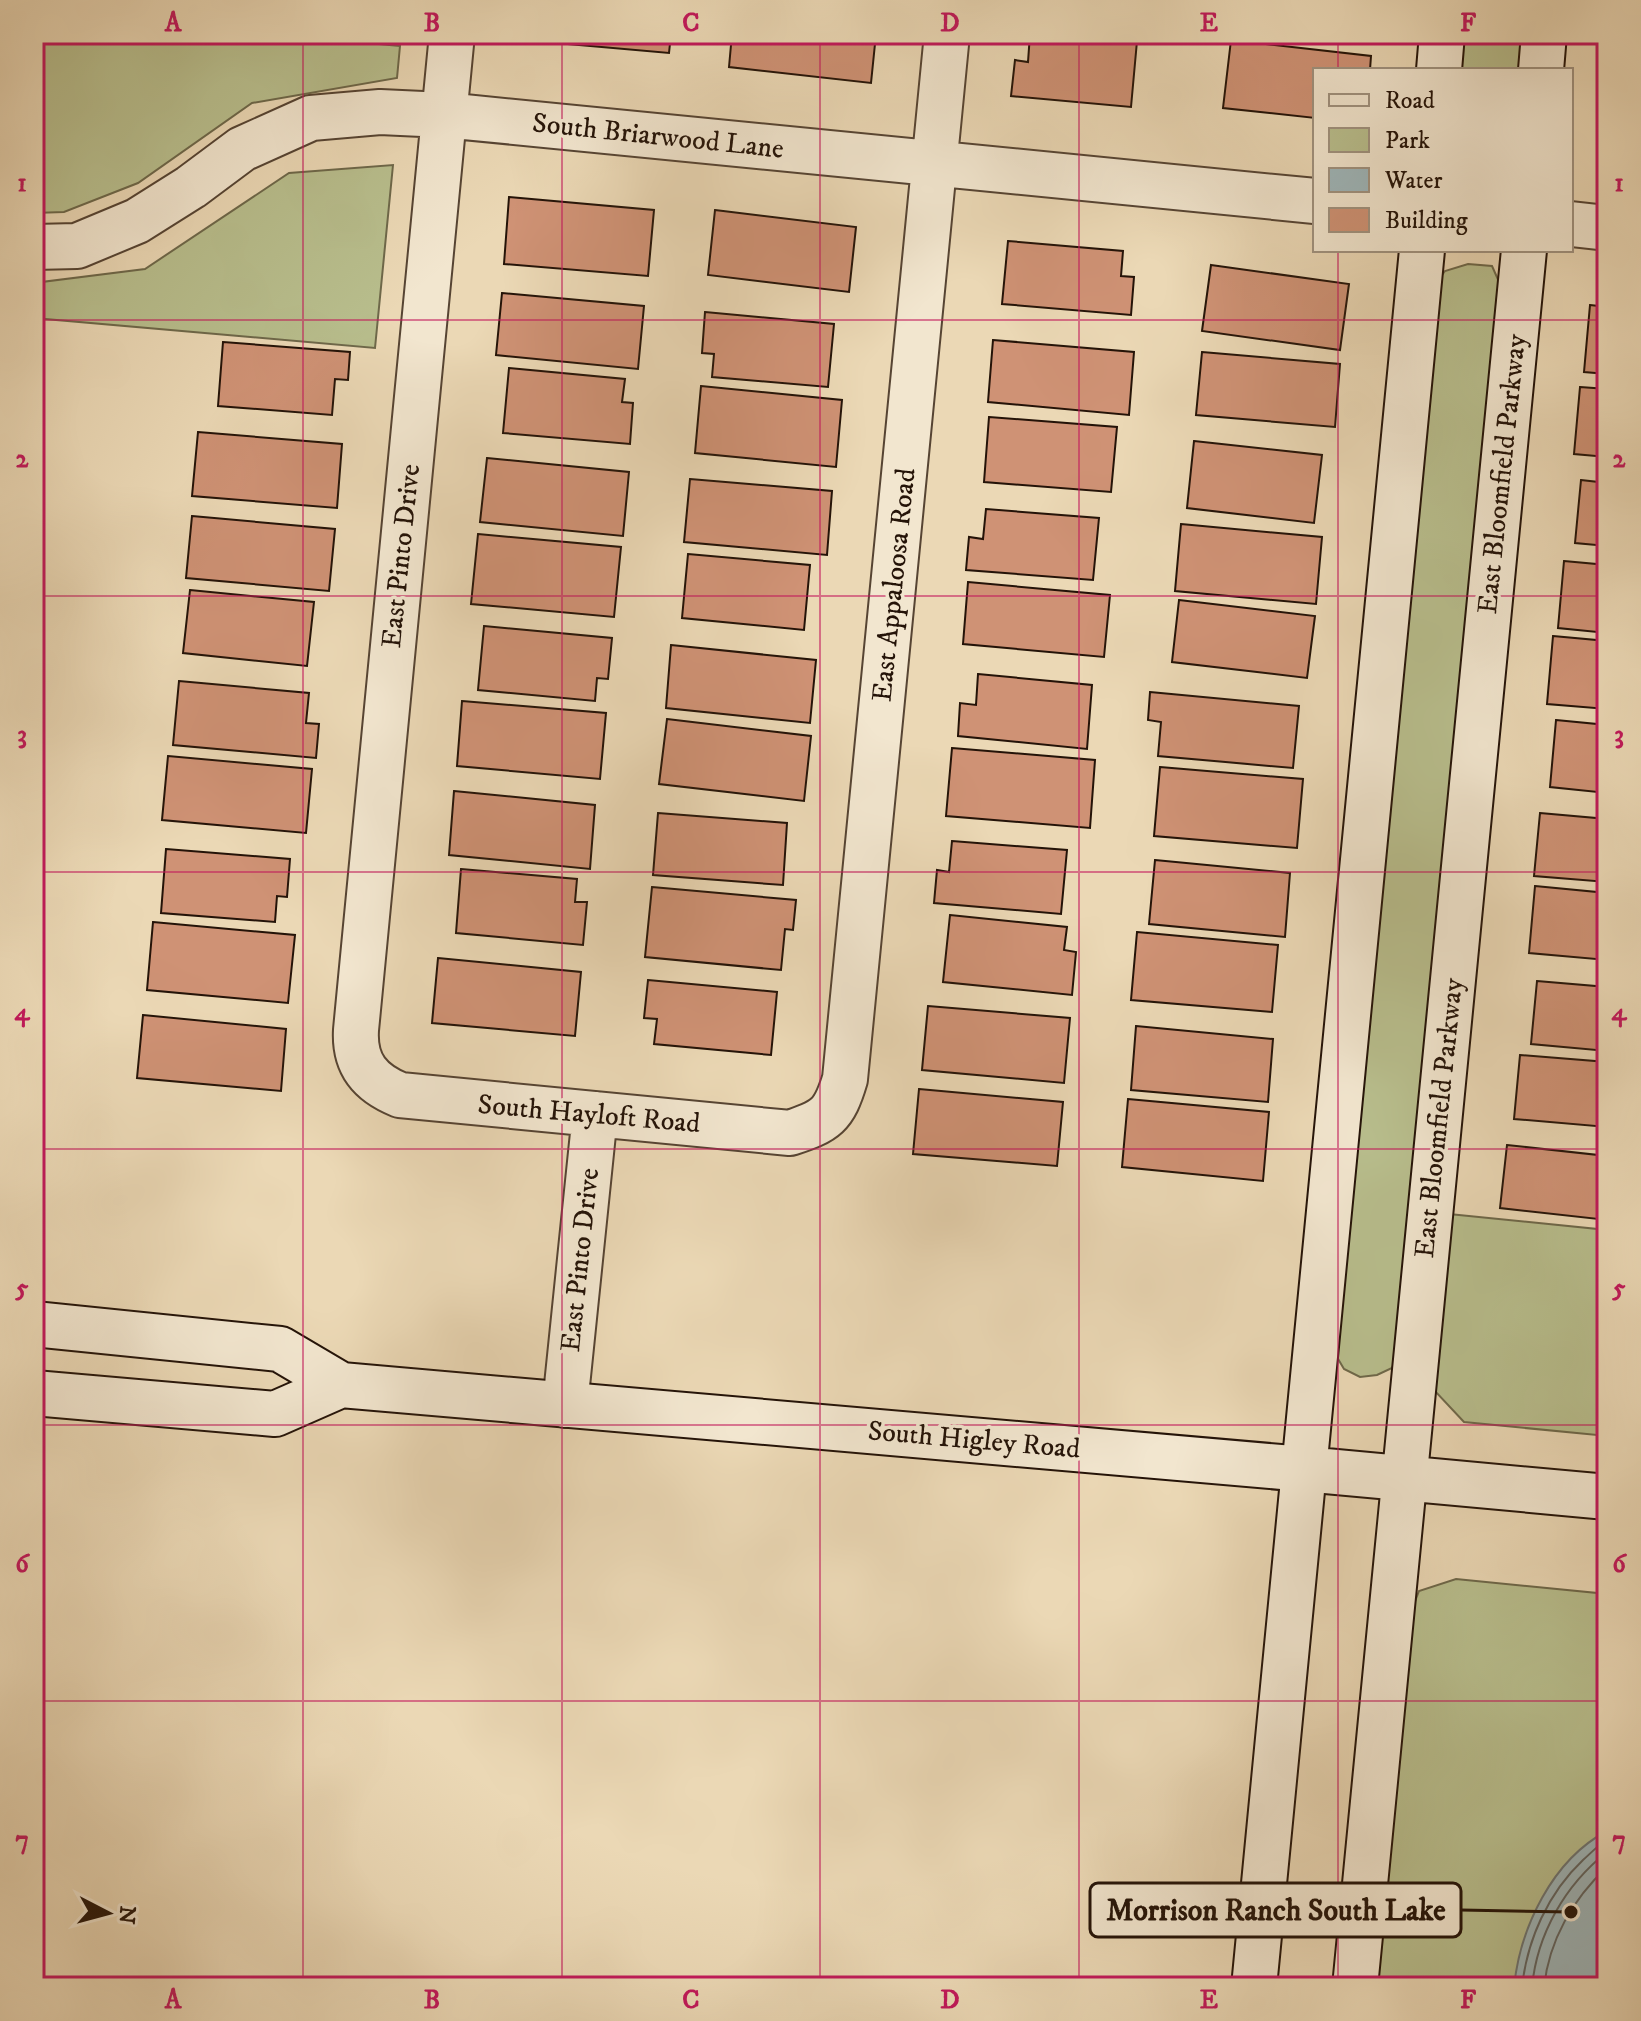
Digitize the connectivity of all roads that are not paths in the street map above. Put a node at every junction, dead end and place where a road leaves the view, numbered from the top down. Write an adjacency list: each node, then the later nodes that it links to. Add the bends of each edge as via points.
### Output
1 (452, 34): 7 (street, East Pinto Drive)
2 (947, 34): 8 (street, East Appaloosa Road)
3 (1442, 34): 5 (street)
4 (1544, 34): 6 (street)
5 (1439, 68)
6 (1541, 68)
7 (444, 115): 8 (street, South Briarwood Lane); 12 (street, South Briarwood Lane, via 380,112 311,118 242,149 137,221 77,246); 15 (street, East Pinto Drive, via 355,1040)
8 (935, 164): 9 (street, South Briarwood Lane); 17 (street, East Appaloosa Road, via 845,1079 828,1116)
9 (1313, 201)
10 (1573, 224): 11 (street)
11 (1607, 228)
12 (34, 247)
13 (1422, 252): 22 (street)
14 (1524, 252): 23 (street, East Bloomfield Parkway)
15 (369, 1075): 16 (street, South Hayloft Road, via 400,1095)
16 (595, 1114): 17 (street, South Hayloft Road, via 790,1133); 21 (street, East Pinto Drive)
17 (815, 1124)
18 (34, 1324): 19 (street, South Higley Road, via 280,1349)
19 (341, 1385): 20 (street, South Higley Road, via 275,1414); 21 (street, South Higley Road)
20 (34, 1393)
21 (565, 1405): 22 (street, South Higley Road)
22 (1304, 1469): 23 (street, South Higley Road); 25 (street)
23 (1404, 1477): 24 (street, South Higley Road); 26 (street, East Bloomfield Parkway)
24 (1607, 1497)
25 (1254, 1987)
26 (1355, 1987)

